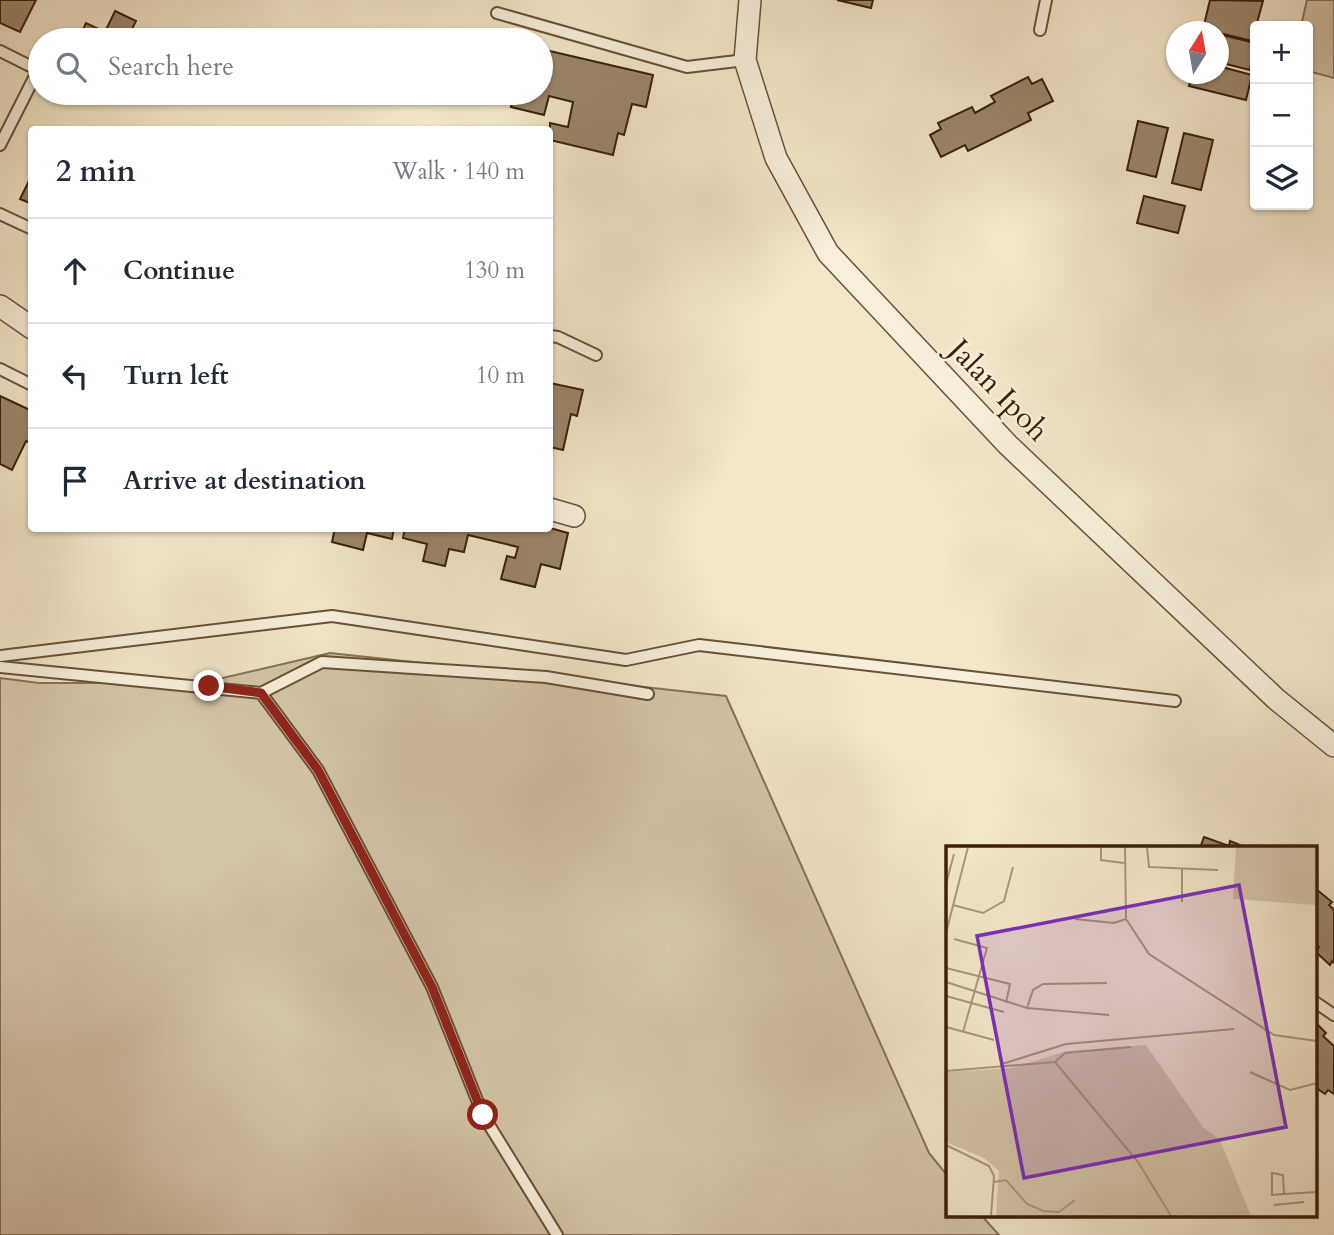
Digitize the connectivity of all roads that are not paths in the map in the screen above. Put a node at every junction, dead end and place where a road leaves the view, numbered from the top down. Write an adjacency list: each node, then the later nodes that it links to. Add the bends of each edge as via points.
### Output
1 (750, 0): 8 (street, Jalan Ipoh)
2 (1046, 0): 6 (lane)
3 (497, 13): 4 (lane)
4 (550, 28)
5 (553, 29): 8 (lane, via 687,67)
6 (1040, 30)
7 (0, 51): 9 (lane)
8 (746, 60): 27 (street, Jalan Ipoh, via 776,158 828,253 1009,445 1276,699)
9 (28, 65)
10 (28, 90): 11 (lane)
11 (0, 145)
12 (0, 214): 13 (lane)
13 (28, 227)
14 (0, 306): 15 (street)
15 (28, 325)
16 (553, 336): 17 (lane)
17 (596, 355)
18 (0, 369): 19 (lane)
19 (28, 383)
20 (553, 510): 21 (street)
21 (574, 516)
22 (0, 656): 26 (lane, via 332,616 626,660 699,645)
23 (0, 667): 24 (lane)
24 (261, 693): 25 (lane, via 322,662 546,677); 30 (lane, via 318,770 432,987 483,1115)
25 (648, 694)
26 (1175, 701)
27 (1334, 746)
28 (1316, 1003): 29 (lane)
29 (1334, 1016)
30 (557, 1235)

